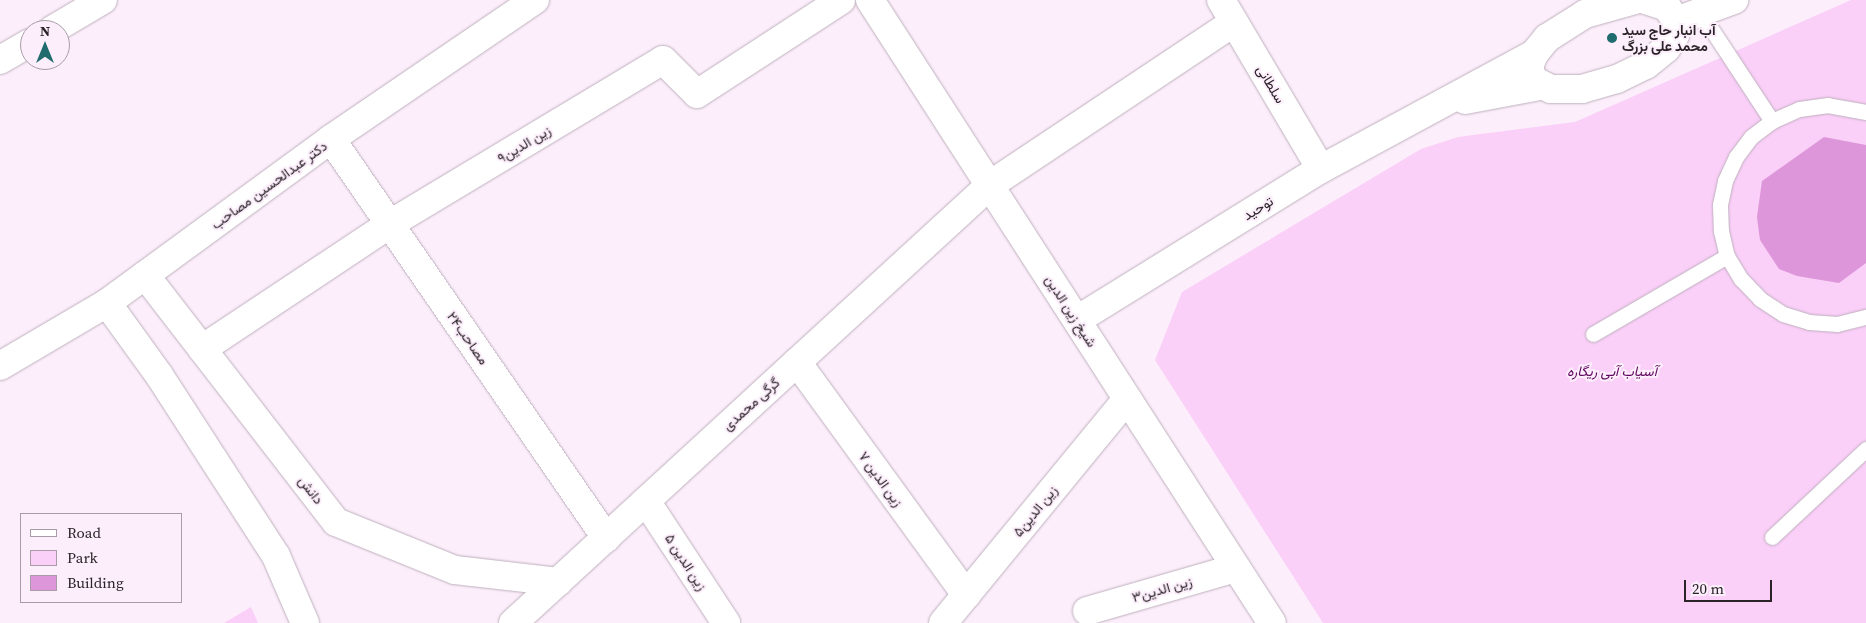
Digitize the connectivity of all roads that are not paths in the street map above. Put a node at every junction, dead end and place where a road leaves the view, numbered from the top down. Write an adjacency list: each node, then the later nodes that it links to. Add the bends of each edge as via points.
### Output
1 (103, 0): 11 (street)
2 (535, 0): 19 (street, دکتر عبدالحسین مصاحب)
3 (841, 0): 22 (street, زین الدین۹, via 697,94 663,60)
4 (870, 0): 21 (street, شیخ زین الدین)
5 (1635, 0): 8 (street, توحید)
6 (1645, 0): 10 (street)
7 (1734, 0): 10 (street)
8 (1581, 7): 13 (street, توحید)
9 (1227, 11): 20 (street, سلطانی); 21 (street, گرگی محمدی)
10 (1688, 17): 15 (street, توحید, via 1666,49 1646,65 1616,79 1582,90); 18 (lane)
11 (69, 20)
12 (20, 49): 14 (street)
13 (1534, 54): 15 (street, via 1530,67 1533,80); 16 (street, توحید)
14 (0, 60)
15 (1540, 86): 16 (street, توحید)
16 (1444, 104): 20 (street, توحید)
17 (1866, 112): 18 (lane, via 1828,105 1798,109)
18 (1772, 121): 23 (lane, via 1752,137 1736,157 1725,180 1720,205 1721,231)
19 (331, 139): 22 (street, مصاحب۲۴); 24 (street, دکتر عبدالحسین مصاحب)
20 (1321, 169): 27 (street, توحید)
21 (990, 185): 27 (street, شیخ زین الدین); 30 (street, گرگی محمدی)
22 (390, 224): 29 (street, زین الدین۹); 36 (street, مصاحب۲۴)
23 (1727, 256): 26 (lane, via 1741,279 1760,299 1783,314 1809,322 1836,324); 28 (lane)
24 (146, 275): 25 (street, دکتر عبدالحسین مصاحب); 29 (street, دانش)
25 (107, 303): 31 (street, دکتر عبدالحسین مصاحب); 41 (street, via 159,375 276,556)
26 (1866, 317)
27 (1077, 320): 32 (street, شیخ زین الدین)
28 (1593, 334)
29 (202, 349): 38 (street, دانش, via 336,522 455,570)
30 (797, 362): 34 (street, گرگی محمدی); 39 (street, زین الدین ۷)
31 (0, 366)
32 (1127, 398): 37 (street, شیخ زین الدین); 39 (street, زین الدین۵)
33 (1866, 449): 35 (lane)
34 (646, 501): 36 (street, گرگی محمدی); 43 (street, زین الدین ۵)
35 (1772, 537)
36 (606, 538): 38 (street, گرگی محمدی)
37 (1236, 568): 40 (street, زین الدین۳); 45 (street, شیخ زین الدین)
38 (558, 582): 42 (street, گرگی محمدی)
39 (966, 595): 44 (street, زین الدین۵)
40 (1088, 611)
41 (305, 623)
42 (513, 623)
43 (726, 623)
44 (943, 623)
45 (1272, 623)

